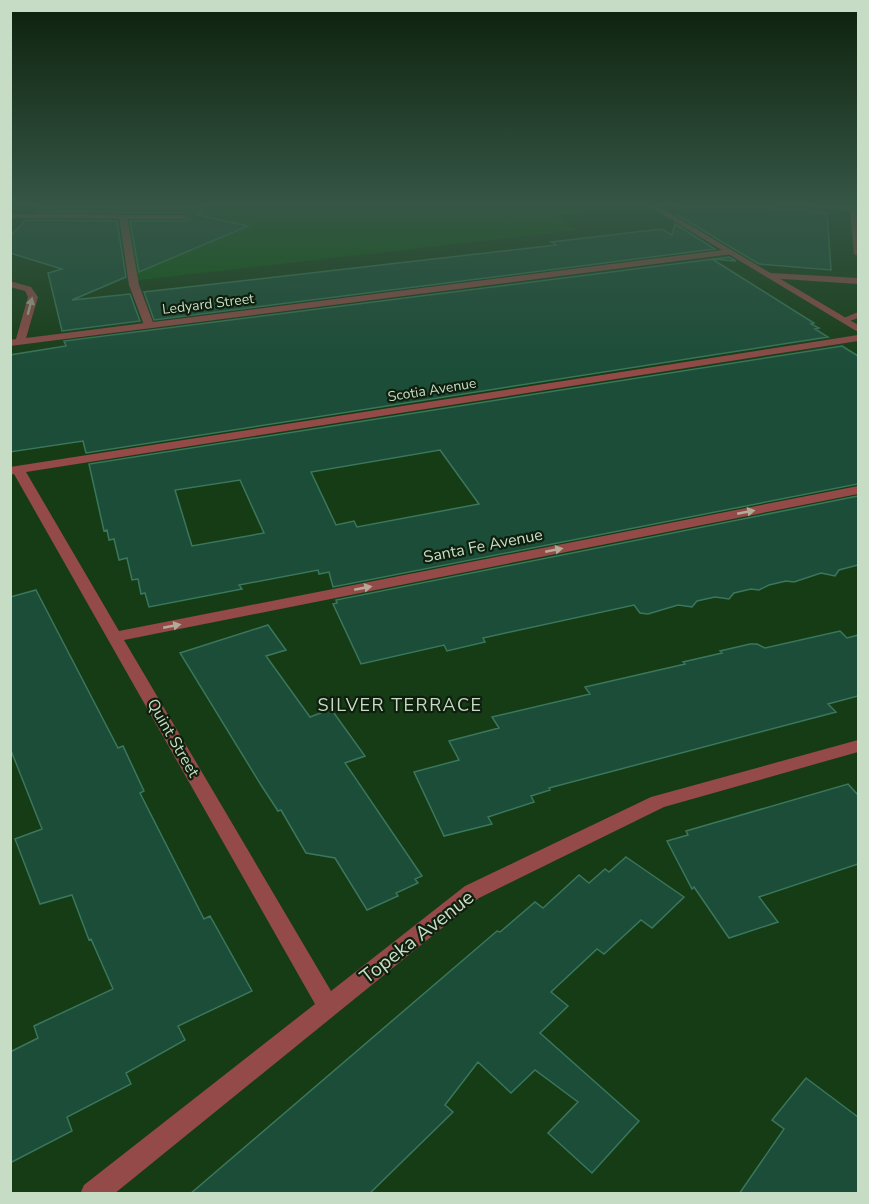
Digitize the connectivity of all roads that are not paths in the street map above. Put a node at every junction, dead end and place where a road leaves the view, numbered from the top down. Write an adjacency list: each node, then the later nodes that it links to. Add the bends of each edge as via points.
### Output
1 (130, 261): 9 (street, via 134,285)
2 (657, 261): 9 (street, Ledyard Street)
3 (746, 261): 4 (street)
4 (771, 276): 5 (street); 8 (street)
5 (858, 281)
6 (10, 284): 12 (street, one-way to 6, via 33,297 28,289)
7 (858, 315): 8 (street)
8 (844, 320): 10 (street)
9 (149, 325): 12 (street, Ledyard Street)
10 (858, 329)
11 (858, 338): 13 (street, Scotia Avenue)
12 (15, 343)
13 (14, 470): 15 (street, Quint Street)
14 (858, 490): 15 (street, Santa Fe Avenue, one-way to 14)
15 (114, 637): 17 (street, Quint Street)
16 (858, 746): 17 (street, Topeka Avenue, via 658,802 472,892)
17 (328, 1006): 18 (street, Topeka Avenue)
18 (93, 1194)

